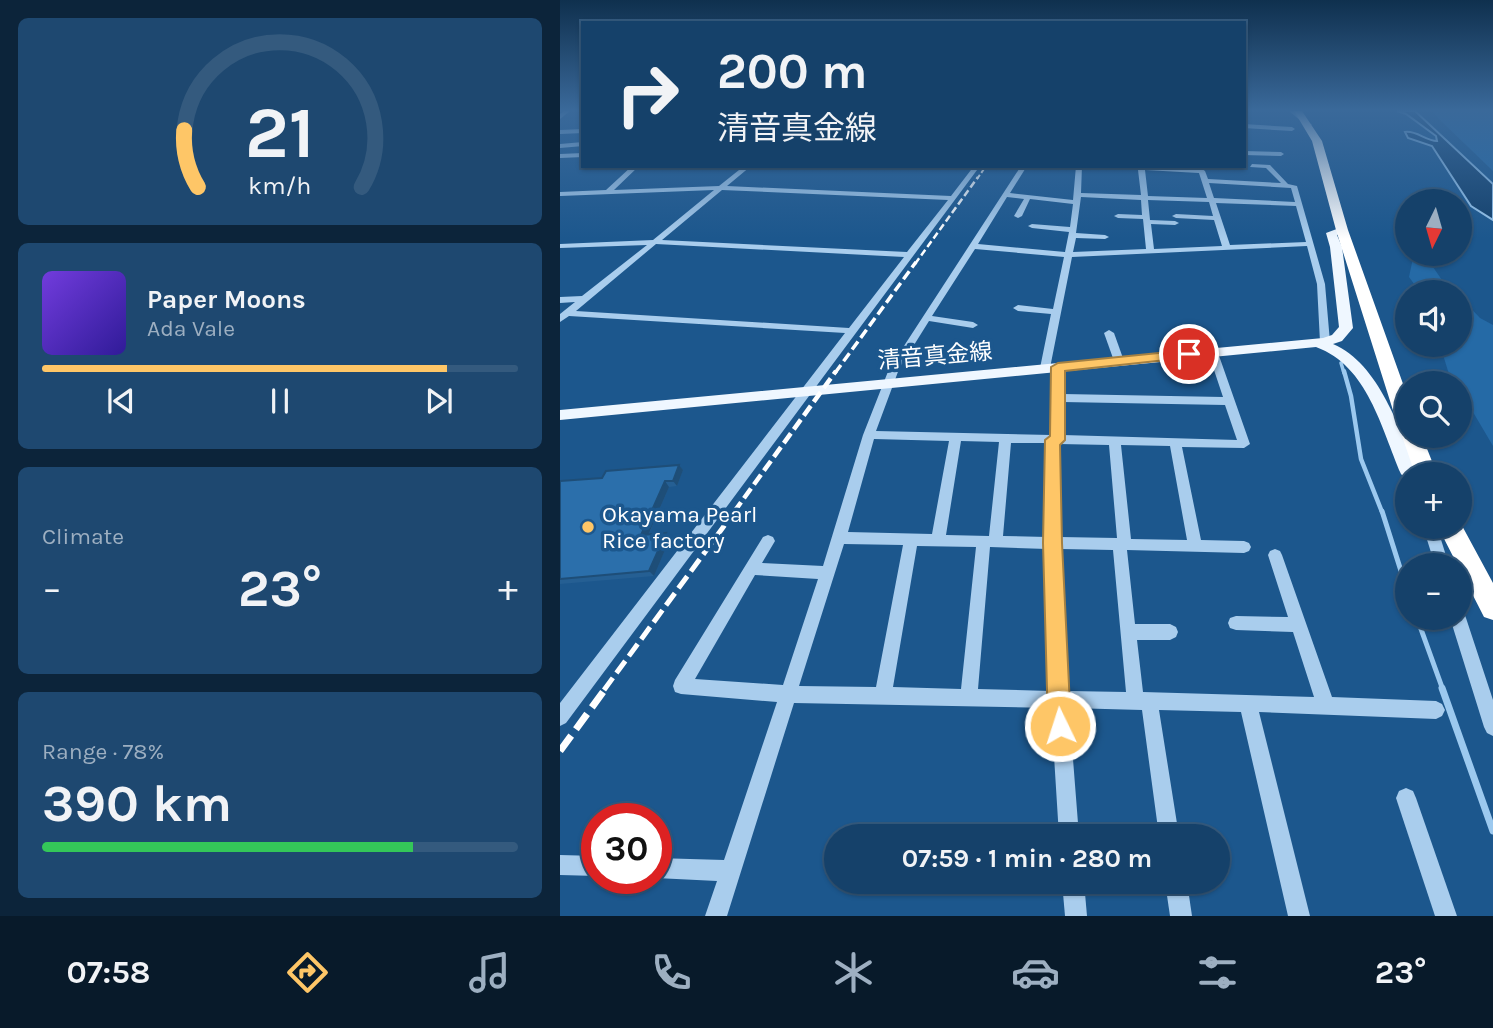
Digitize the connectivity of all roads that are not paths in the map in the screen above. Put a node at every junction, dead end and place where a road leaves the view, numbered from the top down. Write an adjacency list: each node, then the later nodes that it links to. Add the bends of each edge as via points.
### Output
1 (1246, 153): 16 (street, via 1256,166 1268,166)
2 (1272, 154): 3 (street)
3 (1281, 154)
4 (1319, 154): 33 (highway)
5 (581, 155): 6 (street)
6 (560, 156)
7 (634, 168): 18 (street)
8 (745, 168): 17 (street)
9 (975, 168): 22 (street)
10 (1023, 168): 20 (street)
11 (1079, 168): 24 (street)
12 (1141, 168): 23 (street)
13 (1160, 168): 15 (street, via 1199,170)
14 (1242, 174): 15 (street)
15 (1204, 177): 16 (street); 25 (street)
16 (1286, 185): 26 (street, via 1294,186)
17 (720, 188): 18 (street); 22 (street); 36 (street)
18 (608, 192): 19 (street)
19 (560, 194)
20 (1005, 195): 21 (street); 39 (street)
21 (1028, 197): 24 (street); 27 (street)
22 (953, 198): 42 (street)
23 (1144, 198): 24 (street); 25 (street); 30 (street)
24 (1078, 199): 34 (street)
25 (1212, 201): 26 (street); 29 (street)
26 (1298, 204): 37 (street)
27 (1018, 216)
28 (1118, 216): 30 (street)
29 (1217, 218): 31 (street); 40 (street)
30 (1147, 220): 31 (street); 41 (street)
31 (1176, 220)
32 (1032, 226): 34 (street)
33 (1342, 230): 51 (main road, via 1331,233); 60 (highway)
34 (1072, 233): 35 (street); 43 (street)
35 (1105, 237)
36 (654, 242): 38 (street); 42 (street); 44 (street)
37 (1310, 244): 40 (street); 54 (street, via 1321,284)
38 (560, 246)
39 (972, 246): 43 (street); 49 (street)
40 (1227, 248): 41 (street)
41 (1150, 252): 43 (street)
42 (909, 255): 52 (street)
43 (1069, 255): 47 (street)
44 (585, 299): 45 (street); 48 (street)
45 (560, 300)
46 (1018, 308): 47 (street)
47 (1056, 312): 58 (street)
48 (564, 316): 52 (street)
49 (926, 318): 50 (street); 59 (street)
50 (973, 325)
51 (1346, 328): 54 (main road, 清音真金線, via 1337,338); 56 (main road)
52 (851, 331): 61 (street)
53 (1109, 333): 57 (street)
54 (1320, 342): 55 (main road, 清音真金線); 56 (main road, 清音真金線)
55 (1213, 352): 57 (main road, 清音真金線); 63 (street)
56 (1352, 360): 71 (main road, 清音真金線, via 1367,379)
57 (1119, 361): 58 (main road, 清音真金線)
58 (1051, 368): 59 (main road, 清音真金線); 62 (street)
59 (888, 383): 61 (main road, 清音真金線); 65 (street)
60 (1395, 387)
61 (808, 390): 64 (main road, 清音真金線); 99 (street)
62 (1058, 398): 63 (street); 68 (street)
63 (1230, 401): 70 (street, via 1244,444)
64 (560, 415)
65 (869, 435): 66 (street); 72 (street)
66 (956, 438): 67 (street); 76 (street)
67 (1005, 439): 68 (street); 77 (street)
68 (1055, 440): 69 (street); 78 (street)
69 (1115, 441): 70 (street); 79 (street)
70 (1175, 442): 80 (street)
71 (1408, 462)
72 (839, 538): 74 (street); 84 (street)
73 (1456, 539): 85 (highway)
74 (911, 540): 76 (street); 92 (street)
75 (768, 541): 83 (street)
76 (938, 541): 77 (street)
77 (989, 542): 78 (street); 93 (street)
78 (1052, 543): 79 (street); 94 (street)
79 (1122, 544): 80 (street); 89 (street)
80 (1195, 545): 81 (street)
81 (1244, 547)
82 (1275, 555): 87 (street)
83 (752, 569): 84 (street); 91 (street, via 681,686)
84 (827, 573): 91 (street)
85 (1493, 608)
86 (1236, 622): 87 (street)
87 (1299, 625): 97 (street)
88 (1462, 630): 100 (street)
89 (1128, 632): 90 (street); 95 (street)
90 (1170, 632)
91 (786, 694): 92 (street); 107 (street)
92 (883, 696): 93 (street)
93 (969, 697): 94 (street)
94 (1057, 699): 95 (street); 102 (street)
95 (1142, 701): 96 (street); 103 (street)
96 (1248, 703): 97 (street); 113 (street)
97 (1326, 706): 98 (street)
98 (1436, 710)
99 (560, 717)
100 (1493, 727)
101 (1406, 798): 114 (street)
102 (1068, 824)
103 (1167, 824)
104 (560, 865): 105 (street)
105 (581, 866)
106 (672, 869): 107 (street)
107 (730, 871): 110 (street)
108 (1074, 894): 111 (street)
109 (1178, 894): 112 (street)
110 (716, 916)
111 (1076, 916)
112 (1181, 916)
113 (1299, 916)
114 (1446, 916)

